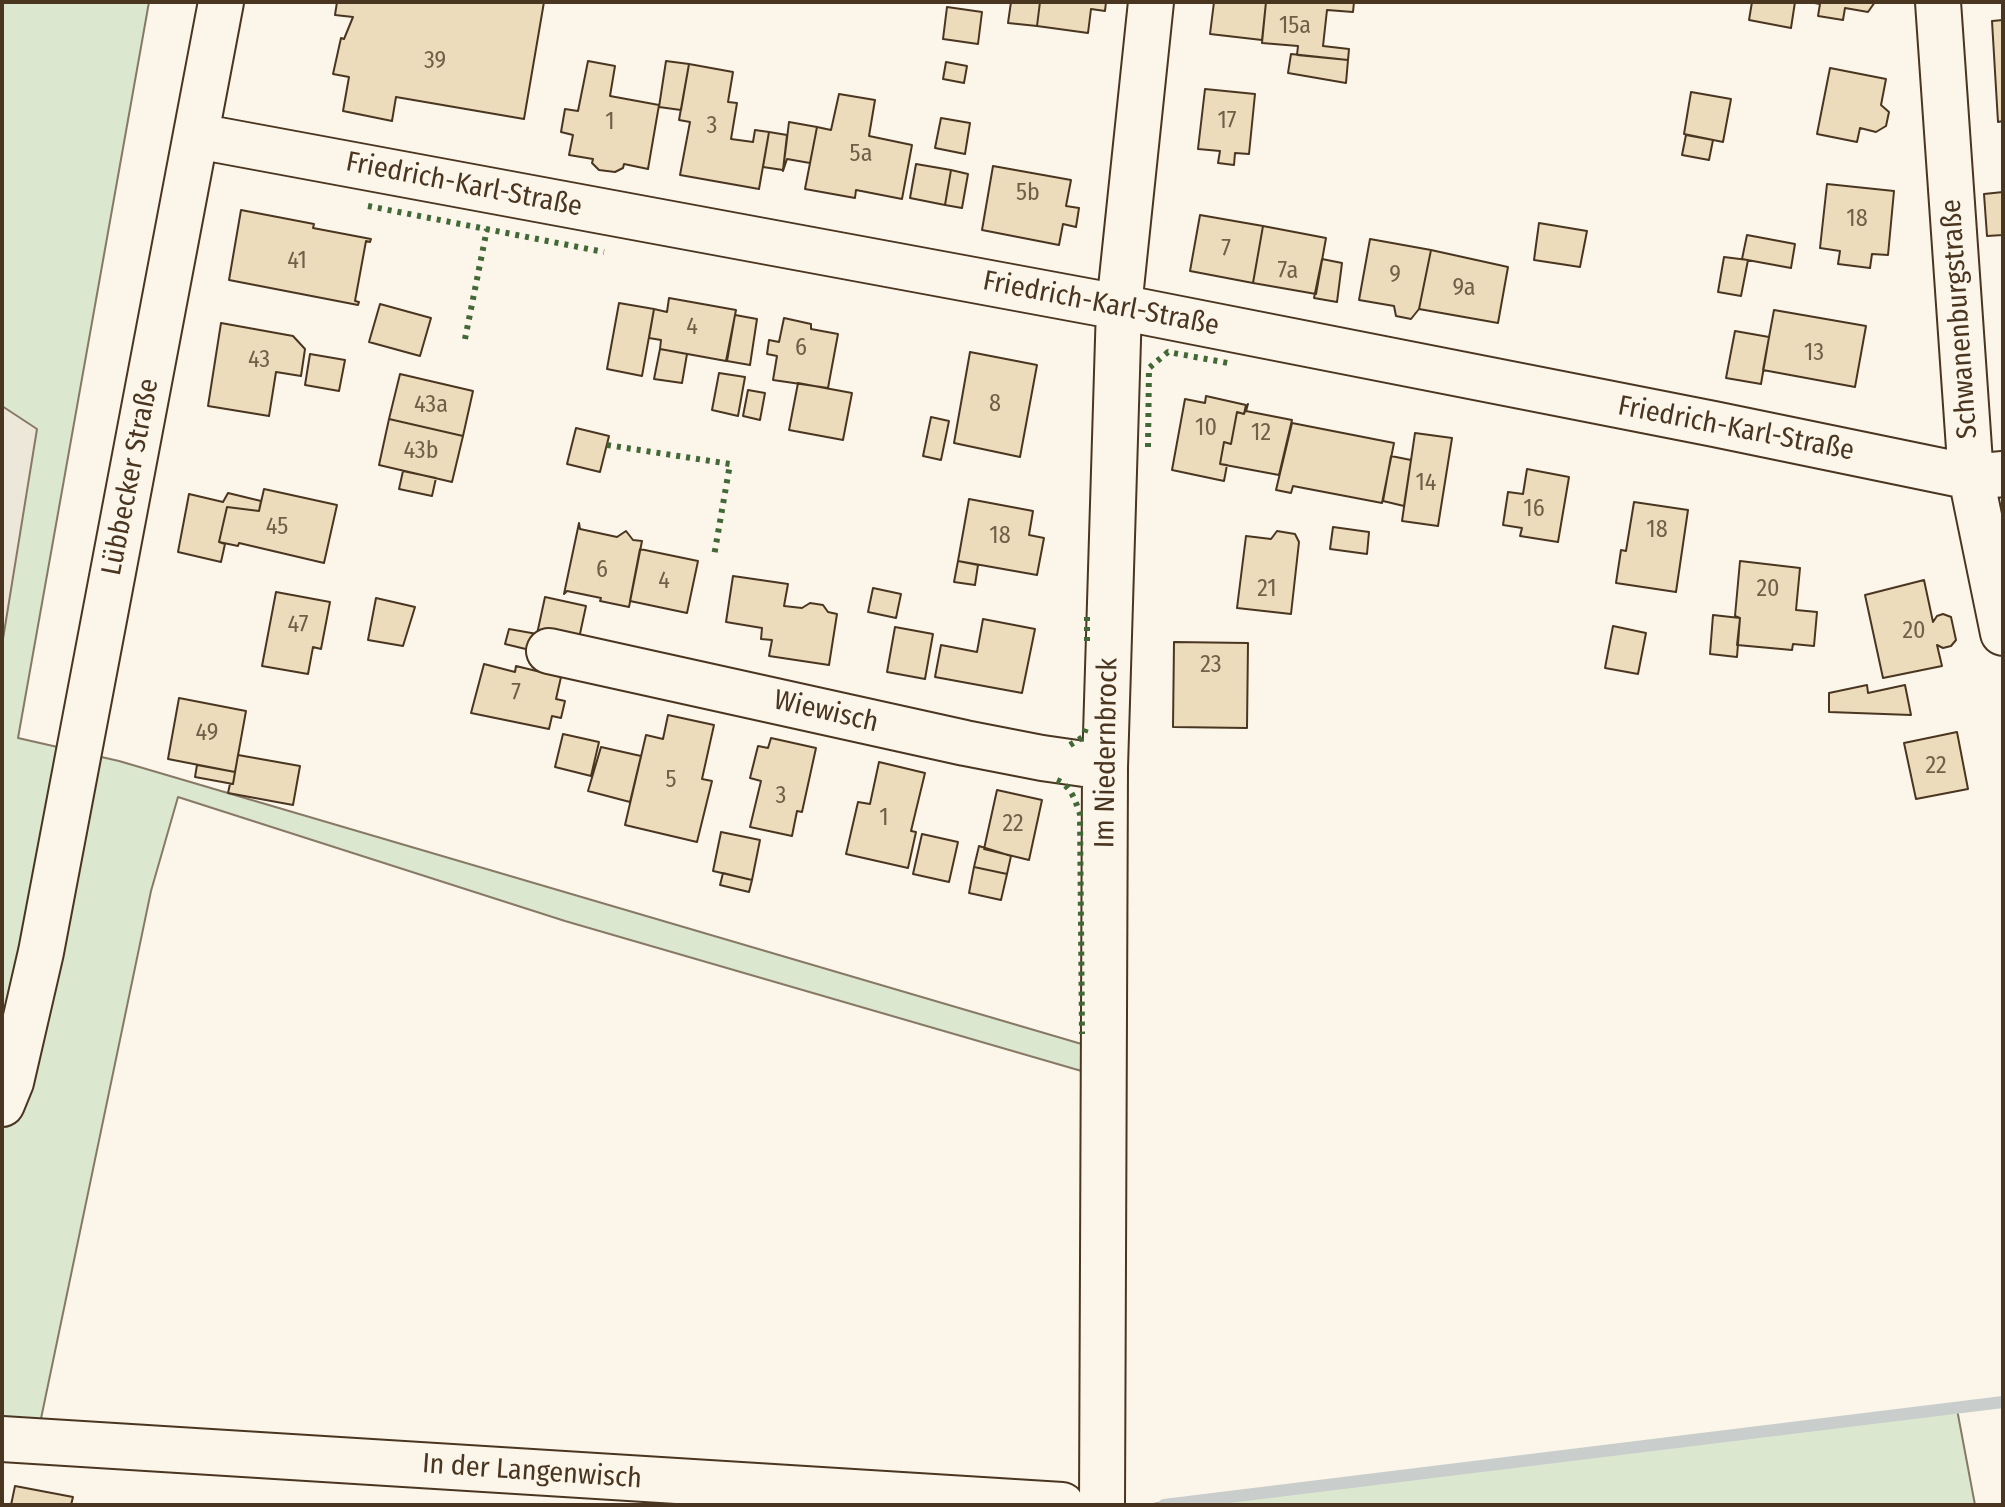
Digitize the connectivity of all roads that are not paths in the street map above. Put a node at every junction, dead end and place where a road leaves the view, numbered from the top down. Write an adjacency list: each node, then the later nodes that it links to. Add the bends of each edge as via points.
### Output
1 (221, 2): 4 (street, Lübbecker Straße)
2 (1151, 2): 5 (street, Im Niedernbrock)
3 (1938, 2): 6 (street, Schwanenburgstraße)
4 (197, 136): 5 (street, Friedrich-Karl-Straße); 10 (street, Lübbecker Straße)
5 (1119, 307): 6 (street, Friedrich-Karl-Straße); 9 (street, Im Niedernbrock)
6 (1987, 475): 7 (street, Schwanenburgstraße)
7 (2003, 633)
8 (549, 651): 9 (street, Wiewisch, via 965,743)
9 (1105, 767): 15 (street, Im Niedernbrock)
10 (41, 952): 11 (street, Lübbecker Straße); 12 (street, Lübbecker Straße)
11 (2, 1040)
12 (2, 1104)
13 (2, 1439): 14 (street, In der Langenwisch)
14 (1062, 1505)
15 (1102, 1505)

